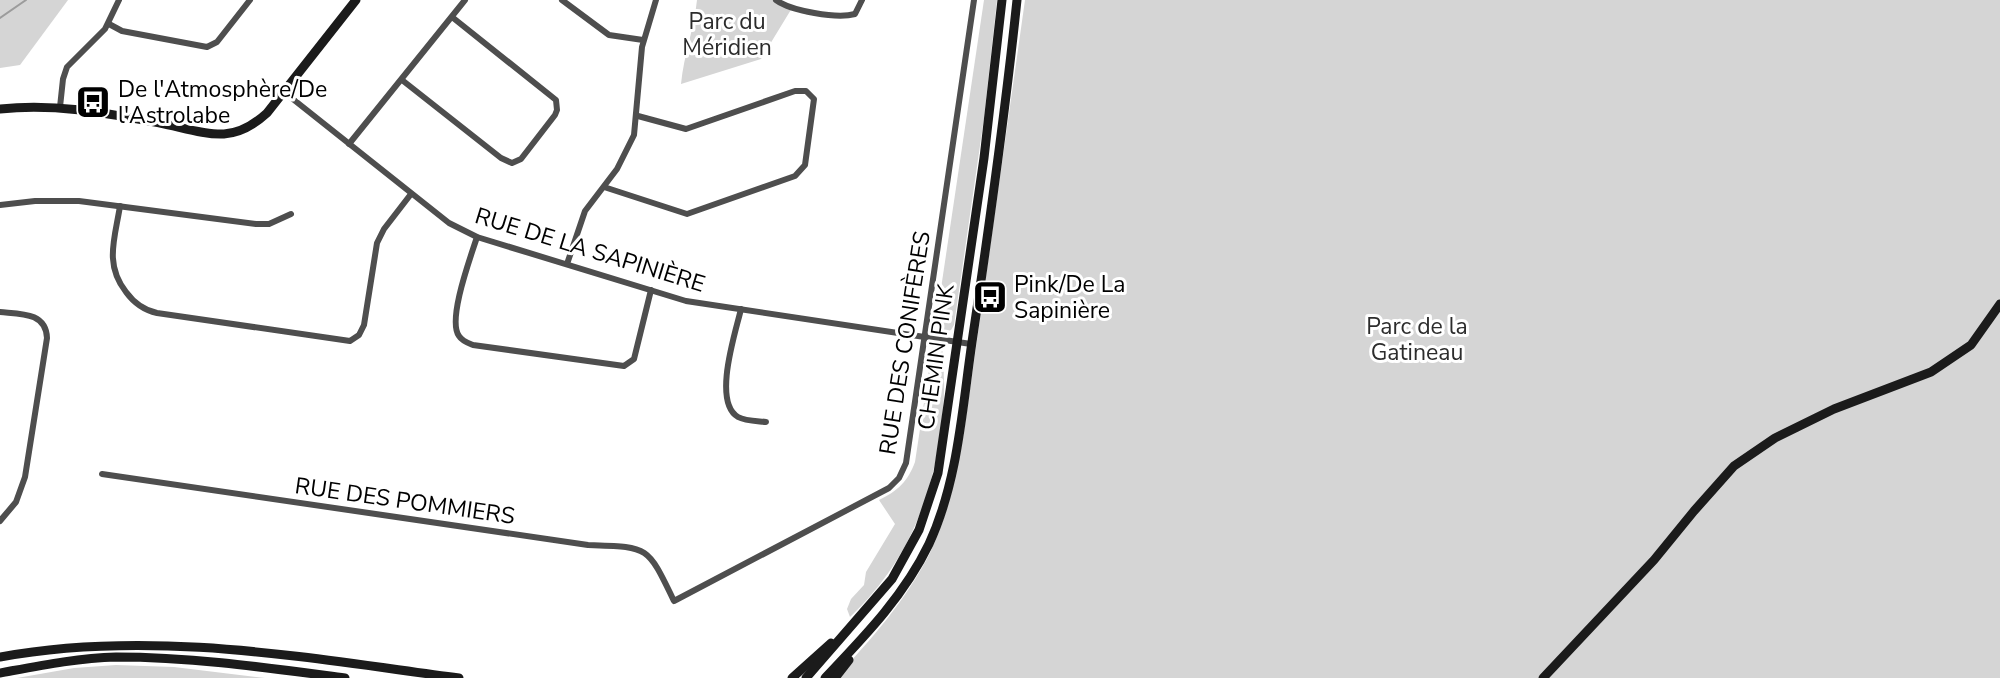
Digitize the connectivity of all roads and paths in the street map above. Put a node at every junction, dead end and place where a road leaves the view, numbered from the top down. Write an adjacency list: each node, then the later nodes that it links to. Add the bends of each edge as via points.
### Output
1 (119, 0): 13 (street)
2 (250, 0): 13 (street, via 217,42 207,47 122,31)
3 (356, 0): 16 (main road)
4 (465, 0): 12 (street)
5 (562, 0): 14 (street, via 609,35)
6 (656, 0): 14 (street)
7 (776, 0): 8 (street, via 792,8 844,16 855,14)
8 (862, 0)
9 (974, 0): 32 (street, RUE DES CONIFÈRES)
10 (1002, 0): 33 (main road, CHEMIN PINK)
11 (1019, 0): 34 (main road, CHEMIN PINK)
12 (452, 17): 15 (street); 15 (street, via 556,100 555,116 521,159 512,163 501,158)
13 (109, 24): 17 (street, via 67,67)
14 (643, 40): 19 (street)
15 (402, 80): 20 (street)
16 (284, 92): 17 (main road, via 253,124 222,134); 20 (street, RUE DE LA SAPINIÈRE)
17 (60, 107): 18 (main road)
18 (0, 109)
19 (638, 116): 21 (street, via 626,154); 21 (street, via 686,129 795,91 806,91 814,99 804,165 795,176 688,214)
20 (349, 144): 22 (street, RUE DE LA SAPINIÈRE)
21 (604, 187): 27 (street, via 582,217)
22 (411, 194): 24 (street, via 377,243 364,325 350,341 144,309 114,271); 26 (street, RUE DE LA SAPINIÈRE, via 449,223)
23 (0, 205): 24 (street, via 63,200)
24 (120, 206): 25 (street, via 257,224)
25 (291, 214)
26 (477, 237): 27 (street, RUE DE LA SAPINIÈRE); 28 (street, via 456,321 460,338 473,345 624,366 636,352)
27 (567, 264): 28 (street, RUE DE LA SAPINIÈRE)
28 (651, 290): 30 (street, RUE DE LA SAPINIÈRE)
29 (2000, 304): 49 (main road, via 1970,345 1931,372 1834,409 1775,438 1734,466)
30 (741, 309): 32 (street, RUE DE LA SAPINIÈRE); 35 (street, via 726,390 736,416)
31 (0, 312): 37 (street, via 37,318 47,331 25,477 16,502)
32 (925, 338): 33 (street, RUE DE LA SAPINIÈRE); 38 (street, RUE DES CONIFÈRES, via 906,463 895,483)
33 (958, 342): 34 (street, RUE DE LA SAPINIÈRE); 39 (main road, CHEMIN PINK, via 943,450 926,511 892,579)
34 (971, 344): 40 (main road, CHEMIN PINK, via 955,462 940,517 917,567)
35 (766, 422)
36 (103, 474): 38 (street, RUE DES POMMIERS, via 587,545 634,548 652,559)
37 (0, 521)
38 (674, 601)
39 (855, 625): 45 (main road); 46 (main road, CHEMIN PINK)
40 (870, 631): 47 (main road, CHEMIN PINK); 48 (main road)
41 (0, 657): 44 (main road, via 70,648 170,645)
42 (0, 673): 43 (main road, via 114,657 207,661)
43 (345, 678)
44 (459, 678)
45 (792, 678)
46 (806, 678)
47 (825, 678)
48 (835, 678)
49 (1543, 678)

